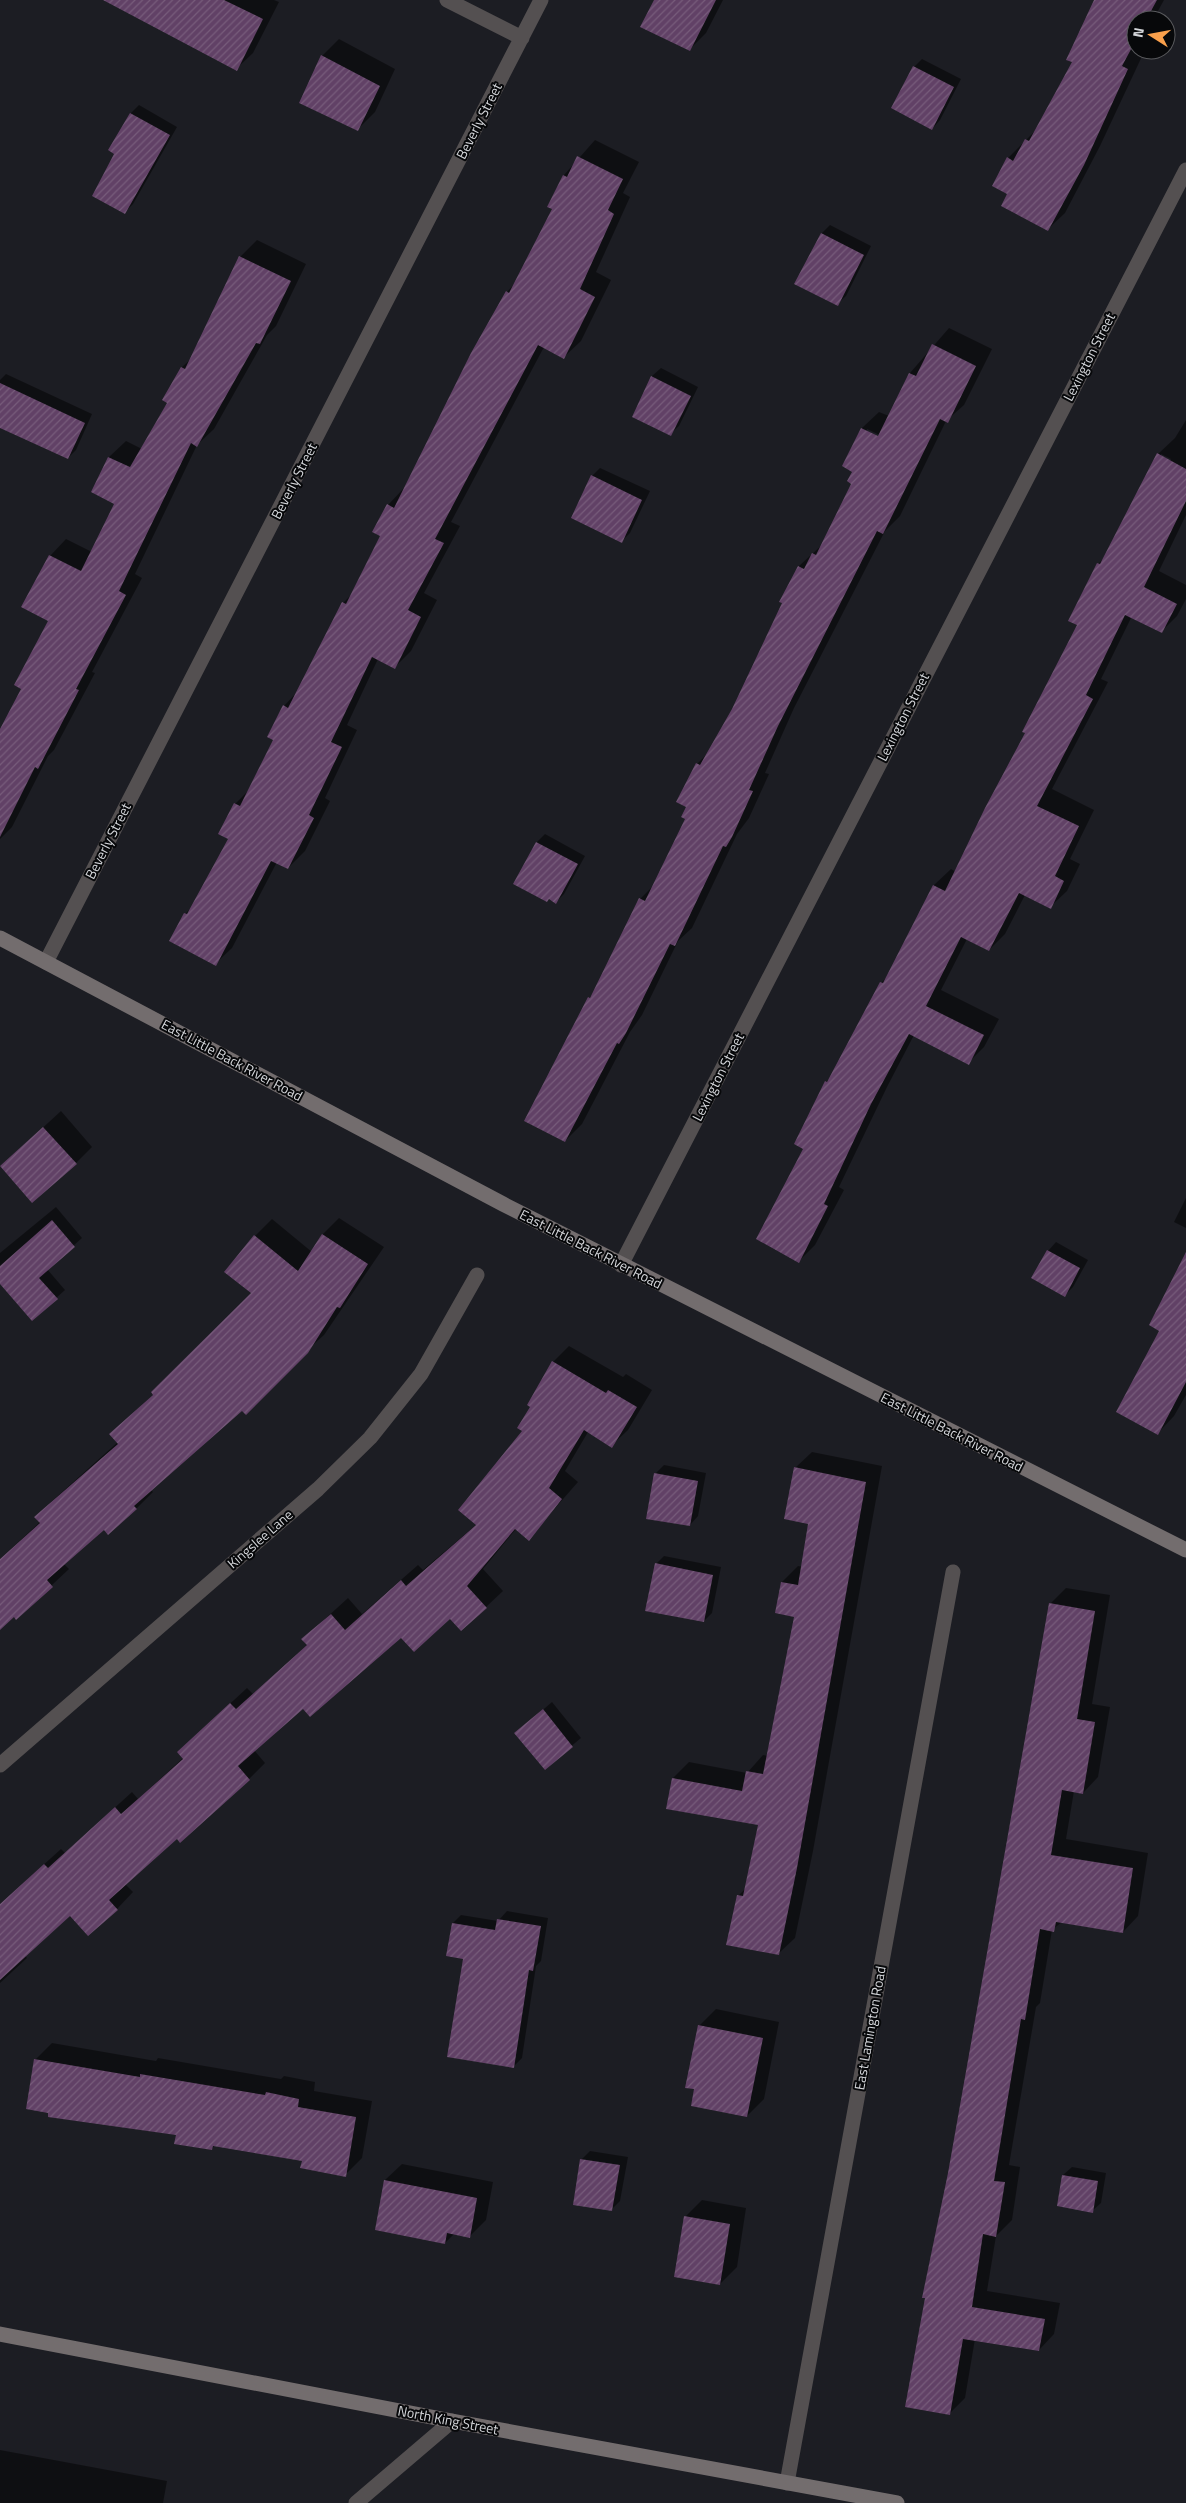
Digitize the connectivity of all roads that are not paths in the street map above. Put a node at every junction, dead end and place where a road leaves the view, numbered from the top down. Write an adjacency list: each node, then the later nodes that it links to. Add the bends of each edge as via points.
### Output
1 (446, 0): 3 (street)
2 (541, 0): 3 (street, Beverly Street)
3 (522, 38): 6 (street, Beverly Street)
4 (1186, 170): 7 (street, Lexington Street)
5 (0, 938): 6 (street, East Little Back River Road)
6 (46, 962): 7 (street, East Little Back River Road)
7 (621, 1264): 9 (street, East Little Back River Road)
8 (476, 1275): 11 (street, Kingslee Lane, via 421,1374 370,1438 318,1489)
9 (1186, 1550)
10 (954, 1572): 14 (street, East Lamington Road)
11 (0, 1766)
12 (0, 2334): 13 (street, North King Street)
13 (452, 2421): 14 (street, North King Street); 15 (street)
14 (787, 2483): 16 (street, North King Street)
15 (356, 2503)
16 (897, 2503)

